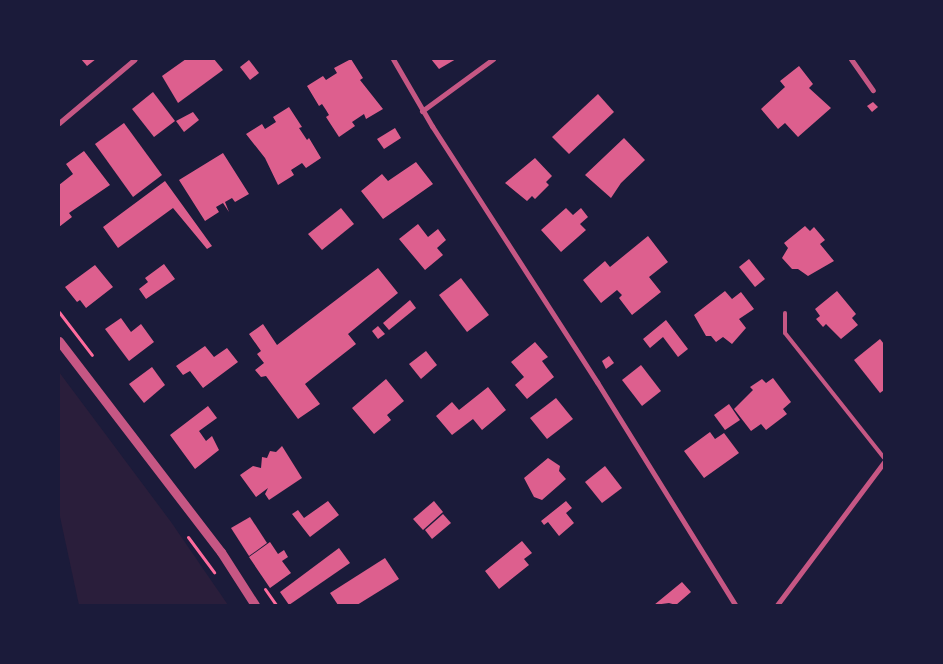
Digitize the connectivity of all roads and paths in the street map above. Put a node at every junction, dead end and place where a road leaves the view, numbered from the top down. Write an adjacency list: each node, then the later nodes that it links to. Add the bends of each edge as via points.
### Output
1 (134, 59): 7 (street)
2 (393, 59): 6 (street)
3 (493, 59): 6 (street)
4 (851, 59): 5 (street)
5 (873, 90)
6 (422, 111): 12 (street, via 597,382)
7 (59, 123)
8 (785, 312): 10 (lane, via 785,333)
9 (59, 341): 11 (street, via 221,552)
10 (884, 460): 13 (street)
11 (255, 605)
12 (735, 605)
13 (777, 605)

